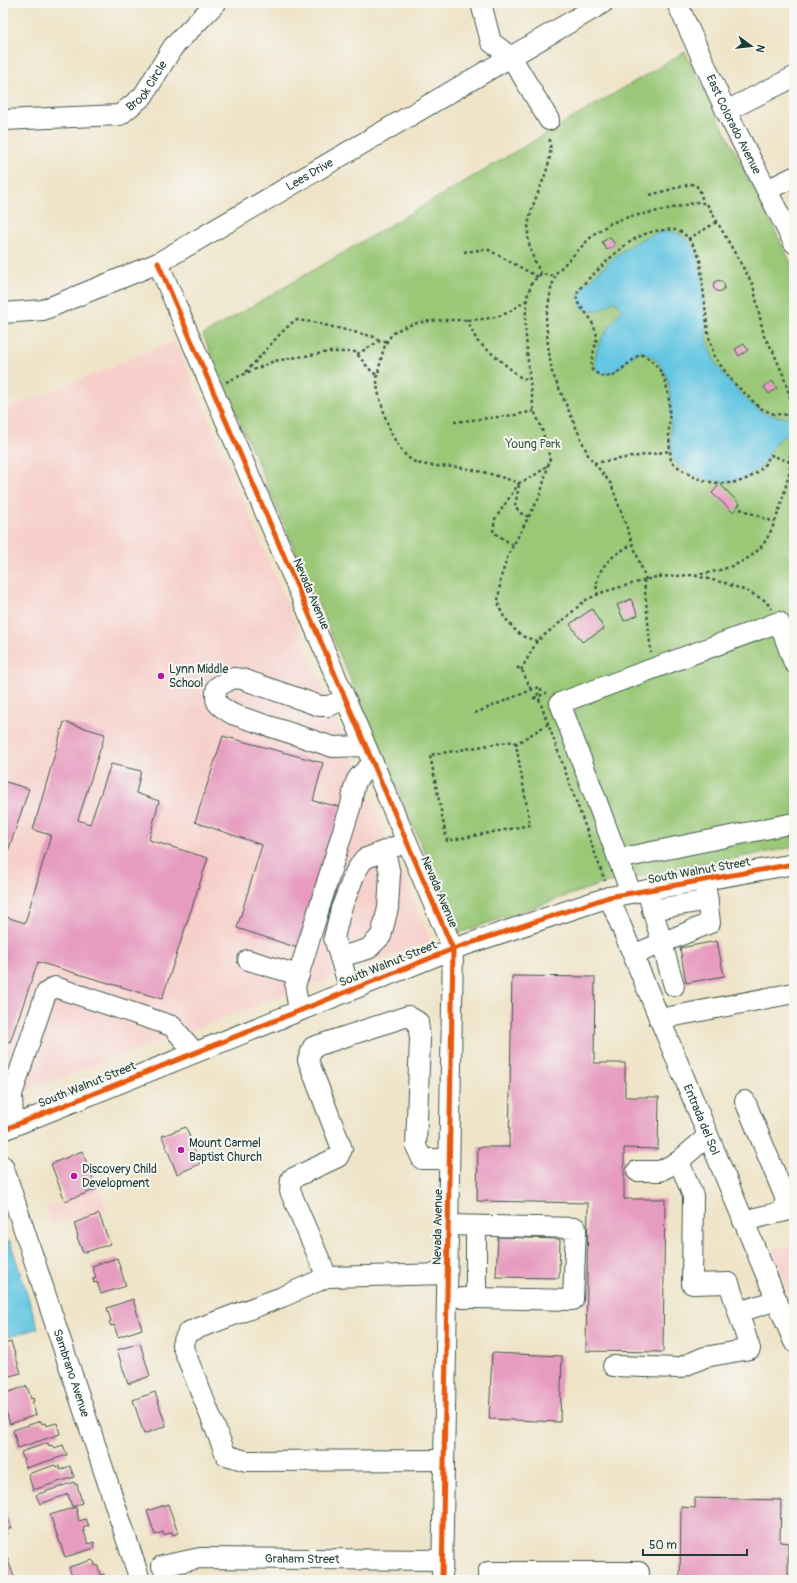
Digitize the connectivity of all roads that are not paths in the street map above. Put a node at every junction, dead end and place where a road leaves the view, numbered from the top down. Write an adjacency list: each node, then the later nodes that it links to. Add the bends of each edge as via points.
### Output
1 (216, 3): 8 (street, Brook Circle, via 173,47 143,96 120,115)
2 (481, 3): 5 (street, via 491,42)
3 (603, 3): 5 (street, Lees Drive)
4 (677, 3): 7 (street, East Colorado Avenue)
5 (511, 57): 9 (street); 13 (street, Lees Drive)
6 (794, 77): 7 (street)
7 (726, 111): 11 (street, East Colorado Avenue)
8 (3, 120)
9 (549, 120)
10 (792, 183): 11 (street)
11 (767, 190): 12 (street, East Colorado Avenue)
12 (794, 243)
13 (158, 262): 14 (street, Lees Drive, via 43,310); 16 (street, Nevada Avenue)
14 (3, 313)
15 (794, 663): 22 (street, via 779,622 560,703)
16 (345, 699): 17 (street, Nevada Avenue); 17 (street, via 329,706 320,706 233,678 217,688 215,698 218,704 232,714 311,740 333,747)
17 (365, 746): 18 (street, Nevada Avenue)
18 (373, 764): 20 (street, Nevada Avenue); 34 (street, via 359,776 354,786 351,805)
19 (794, 823): 22 (street)
20 (407, 842): 21 (street); 30 (street, Nevada Avenue)
21 (385, 851): 32 (street, via 364,859 356,871 341,909 334,938); 32 (street, via 390,874 388,908 381,936 368,949)
22 (618, 859): 25 (street)
23 (794, 864): 24 (street, South Walnut Street)
24 (706, 880): 25 (street, South Walnut Street); 27 (street)
25 (639, 892): 26 (street, South Walnut Street); 28 (street)
26 (610, 897): 30 (street, South Walnut Street); 31 (street, Entrada del Sol)
27 (708, 900): 28 (street); 29 (street, via 710,923)
28 (652, 910): 29 (street)
29 (661, 943): 31 (street); 35 (street)
30 (453, 949): 36 (street, South Walnut Street); 44 (street, Nevada Avenue)
31 (633, 955): 39 (street, Entrada del Sol)
32 (340, 957): 36 (street)
33 (248, 960): 34 (street)
34 (299, 975): 38 (street, via 295,986)
35 (674, 986)
36 (350, 990): 38 (street, South Walnut Street)
37 (794, 993): 39 (street)
38 (299, 1011): 40 (street, South Walnut Street)
39 (659, 1019): 43 (street, Entrada del Sol)
40 (194, 1053): 42 (street, South Walnut Street); 42 (street, via 172,1026 55,987 46,993 12,1094)
41 (745, 1101): 48 (street)
42 (8, 1128)
43 (708, 1136): 45 (street); 49 (street, Entrada del Sol)
44 (449, 1159): 50 (street, Nevada Avenue); 53 (street, via 422,1159 416,1146 420,1039 418,1022 408,1016 313,1047 308,1060 342,1149 338,1157 291,1179 290,1191)
45 (679, 1160): 47 (street, via 660,1171); 57 (street, via 693,1196 692,1284 729,1283)
46 (3, 1166): 66 (street, Sambrano Avenue)
47 (636, 1171)
48 (789, 1210): 49 (street)
49 (743, 1221): 56 (street, Entrada del Sol)
50 (448, 1225): 51 (street); 52 (street, Nevada Avenue)
51 (476, 1226): 55 (street); 55 (street, via 576,1228 574,1300)
52 (447, 1274): 53 (street); 54 (street, Nevada Avenue)
53 (327, 1277): 60 (street, via 282,1297 188,1332 182,1345 226,1455 246,1461)
54 (447, 1298): 55 (street); 60 (street, Nevada Avenue)
55 (476, 1298)
56 (777, 1300): 57 (street); 58 (street, Entrada del Sol)
57 (739, 1312): 59 (street, via 750,1349 705,1356 679,1368)
58 (794, 1342)
59 (613, 1366)
60 (444, 1460): 61 (street, Nevada Avenue)
61 (442, 1560): 62 (street, Graham Street, via 200,1558); 67 (street, Nevada Avenue)
62 (162, 1566)
63 (526, 1576): 64 (street); 68 (street, via 488,1572)
64 (563, 1576): 65 (street)
65 (600, 1576): 69 (street, via 638,1572)
66 (140, 1580)
67 (442, 1580)
68 (488, 1580)
69 (638, 1580)

